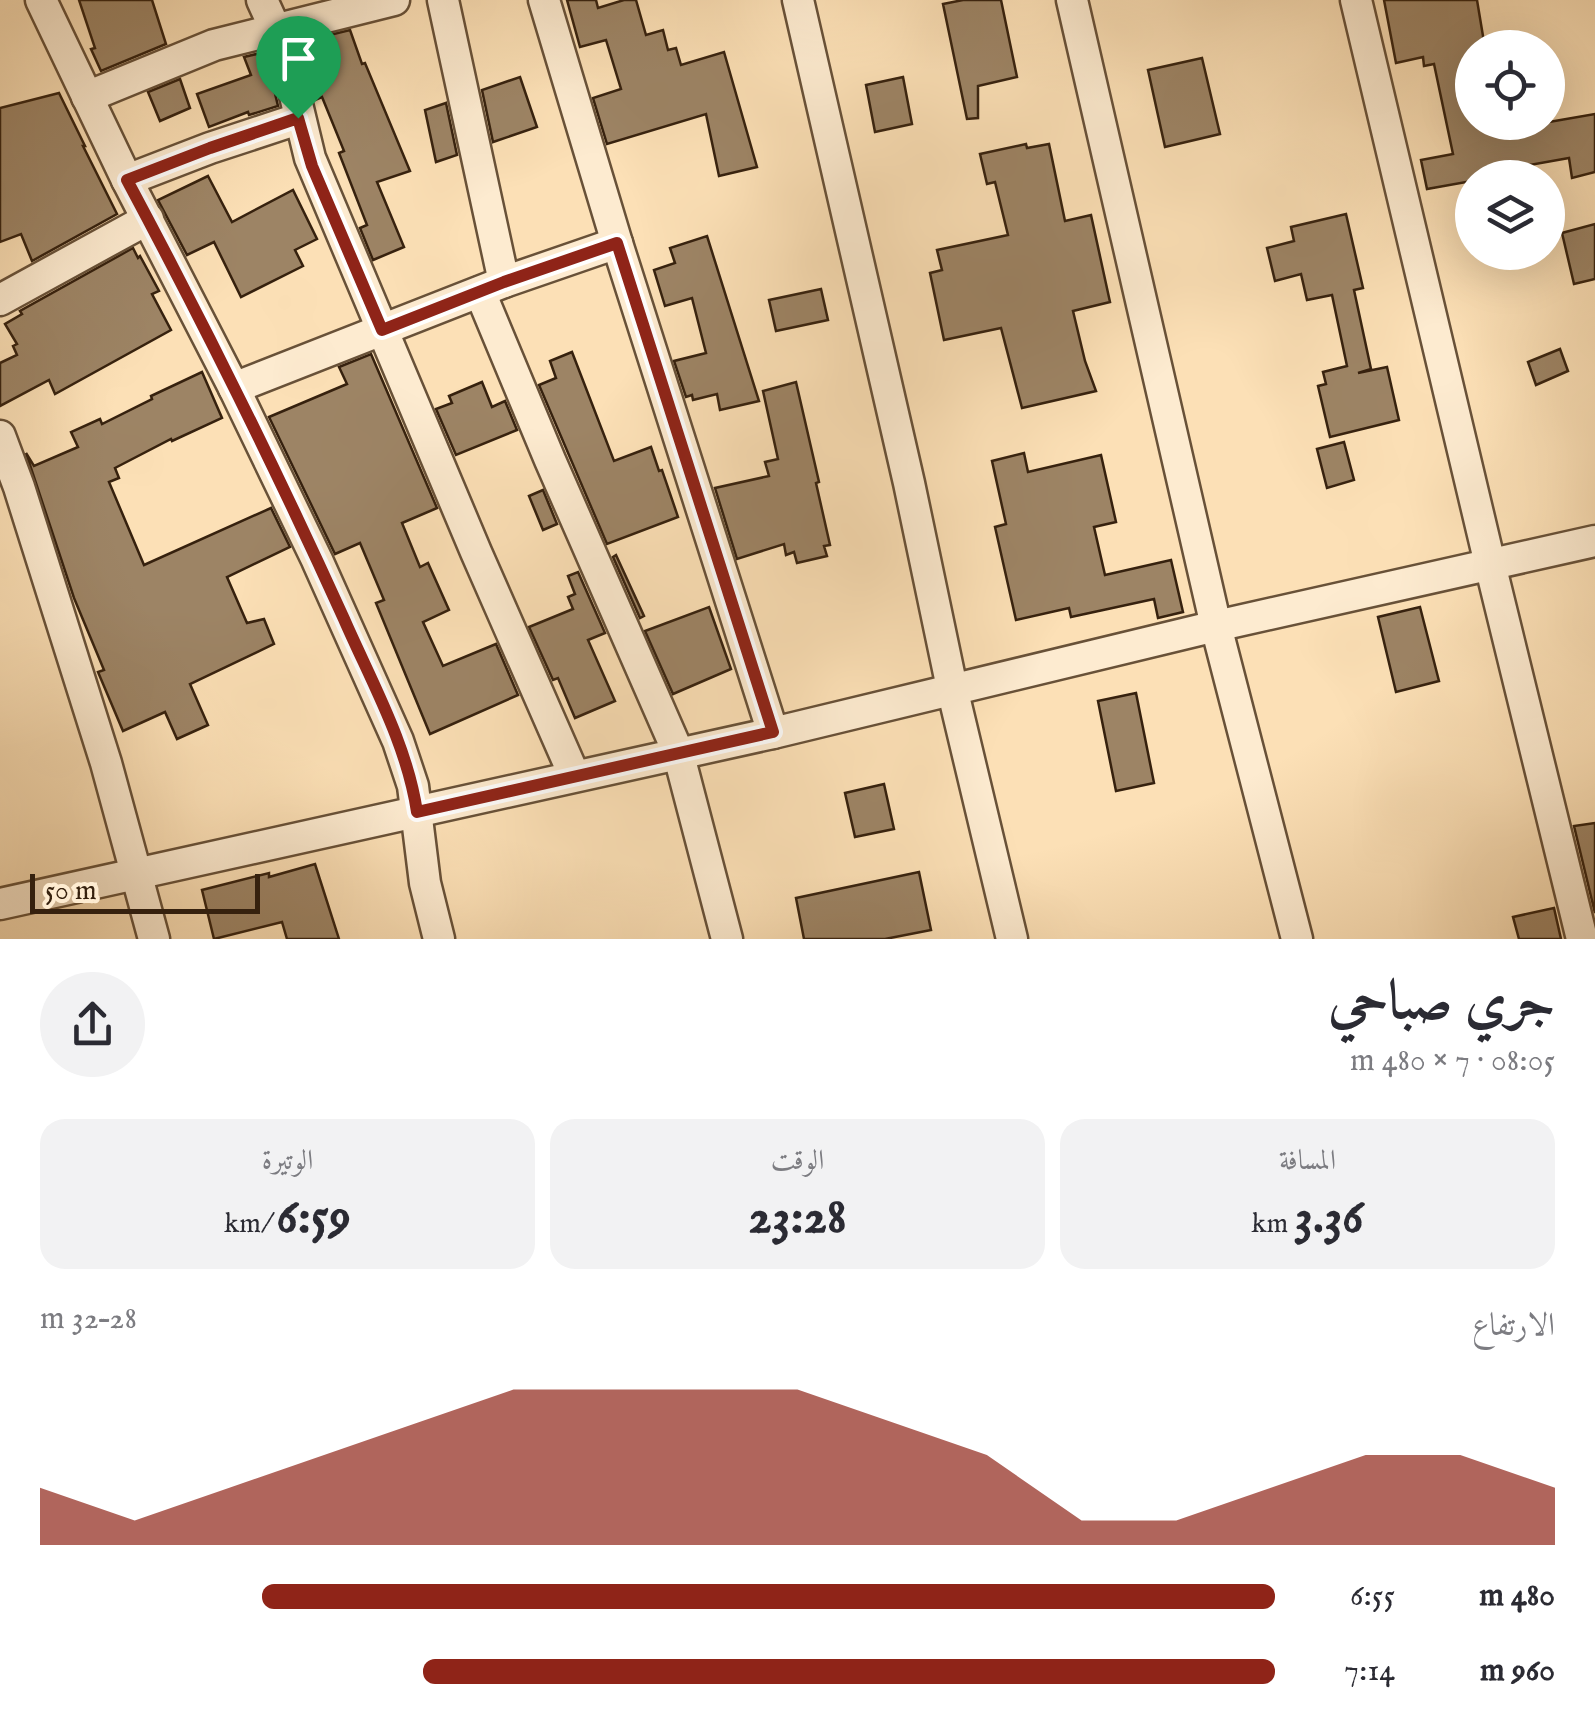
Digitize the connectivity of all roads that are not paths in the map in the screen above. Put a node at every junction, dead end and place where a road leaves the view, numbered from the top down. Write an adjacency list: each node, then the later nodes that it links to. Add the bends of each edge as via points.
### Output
1 (42, 0): 10 (street)
2 (262, 0): 9 (street)
3 (394, 0): 9 (street)
4 (443, 0): 15 (street)
5 (544, 0): 14 (street)
6 (798, 0): 23 (street)
7 (1072, 0): 22 (street)
8 (1356, 0): 21 (street)
9 (275, 30): 10 (street, via 198,50); 11 (street)
10 (87, 96): 12 (street)
11 (298, 118): 12 (street); 17 (street)
12 (127, 180): 13 (street)
13 (148, 219): 16 (street); 18 (street)
14 (617, 243): 15 (street); 24 (street)
15 (492, 287): 17 (street); 25 (street, via 550,460)
16 (0, 300)
17 (382, 330): 18 (street); 26 (street)
18 (234, 388): 27 (street, via 398,741)
19 (0, 436): 28 (street)
20 (1595, 541): 21 (street)
21 (1490, 564): 22 (street); 35 (street)
22 (1216, 626): 23 (street); 34 (street)
23 (952, 688): 24 (street); 33 (street)
24 (773, 732): 25 (street)
25 (678, 752): 26 (street); 32 (street)
26 (574, 775): 27 (street)
27 (417, 812): 28 (street); 31 (street)
28 (138, 874): 29 (street); 30 (street)
29 (0, 904)
30 (154, 939)
31 (439, 939)
32 (727, 939)
33 (1012, 939)
34 (1297, 939)
35 (1582, 939)

